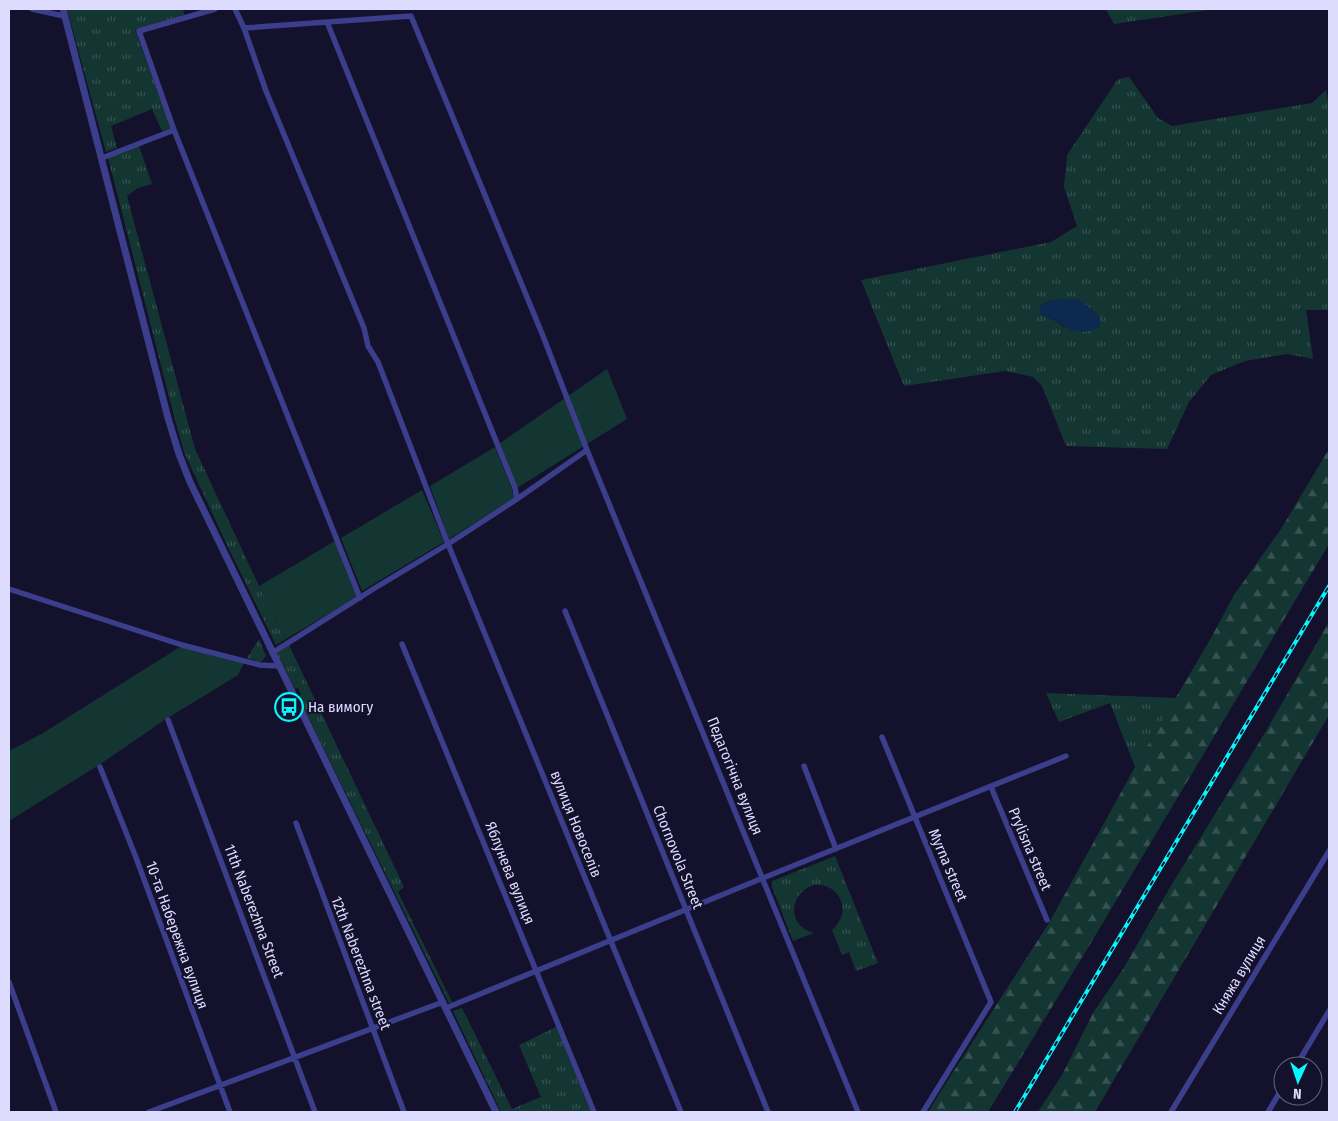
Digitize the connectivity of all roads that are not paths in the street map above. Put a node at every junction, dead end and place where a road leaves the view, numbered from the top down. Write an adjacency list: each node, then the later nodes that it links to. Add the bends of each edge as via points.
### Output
1 (32, 9): 4 (street)
2 (214, 9): 7 (street, via 139,31)
3 (236, 9): 6 (street, вулиця Новоселів)
4 (64, 12): 8 (street)
5 (327, 22): 6 (street); 9 (street, Педагогічна вулиця, via 411,16); 10 (street)
6 (244, 28): 11 (street, вулиця Новоселів, via 266,91 364,328 368,346 378,362)
7 (174, 130): 8 (street); 13 (street)
8 (102, 158): 16 (street, via 179,454)
9 (587, 450): 10 (street); 28 (street, Педагогічна вулиця)
10 (517, 499): 11 (street)
11 (448, 544): 13 (street); 31 (street, вулиця Новоселів)
12 (9, 588): 17 (street, via 182,645 260,665)
13 (360, 598): 16 (street)
14 (565, 611): 29 (street, Chornovola Street)
15 (402, 644): 32 (street, Яблунева вулиця)
16 (272, 653): 17 (street)
17 (279, 666): 34 (street)
18 (168, 720): 38 (street, 11th Naberezhna Street)
19 (882, 737): 24 (street, Myrna street)
20 (1066, 756): 23 (street)
21 (804, 766): 26 (street)
22 (100, 767): 39 (street, 10-та Набережна вулиця)
23 (991, 787): 24 (street); 30 (street, Prylisna street)
24 (915, 818): 26 (street); 50 (street, Myrna street, via 992,1002)
25 (296, 823): 36 (street, 12th Naberezhna street)
26 (836, 849): 28 (street)
27 (1329, 851): 51 (street, Княжа вулиця)
28 (763, 878): 29 (street); 49 (street, Педагогічна вулиця)
29 (686, 910): 31 (street); 48 (street, Chornovola Street)
30 (1047, 920)
31 (611, 941): 32 (street); 47 (street, вулиця Новоселів)
32 (536, 971): 34 (street); 46 (street, Яблунева вулиця)
33 (9, 982): 40 (street)
34 (444, 1005): 36 (street); 45 (street)
35 (1329, 1011): 37 (street)
36 (373, 1029): 38 (street); 44 (street, 12th Naberezhna street)
37 (1302, 1056)
38 (295, 1057): 39 (street); 43 (street, 11th Naberezhna Street)
39 (220, 1086): 41 (street); 42 (street, 10-та Набережна вулиця)
40 (56, 1112)
41 (149, 1112)
42 (230, 1112)
43 (315, 1112)
44 (404, 1112)
45 (496, 1112)
46 (594, 1112)
47 (681, 1112)
48 (768, 1112)
49 (858, 1112)
50 (923, 1112)
51 (1171, 1112)

